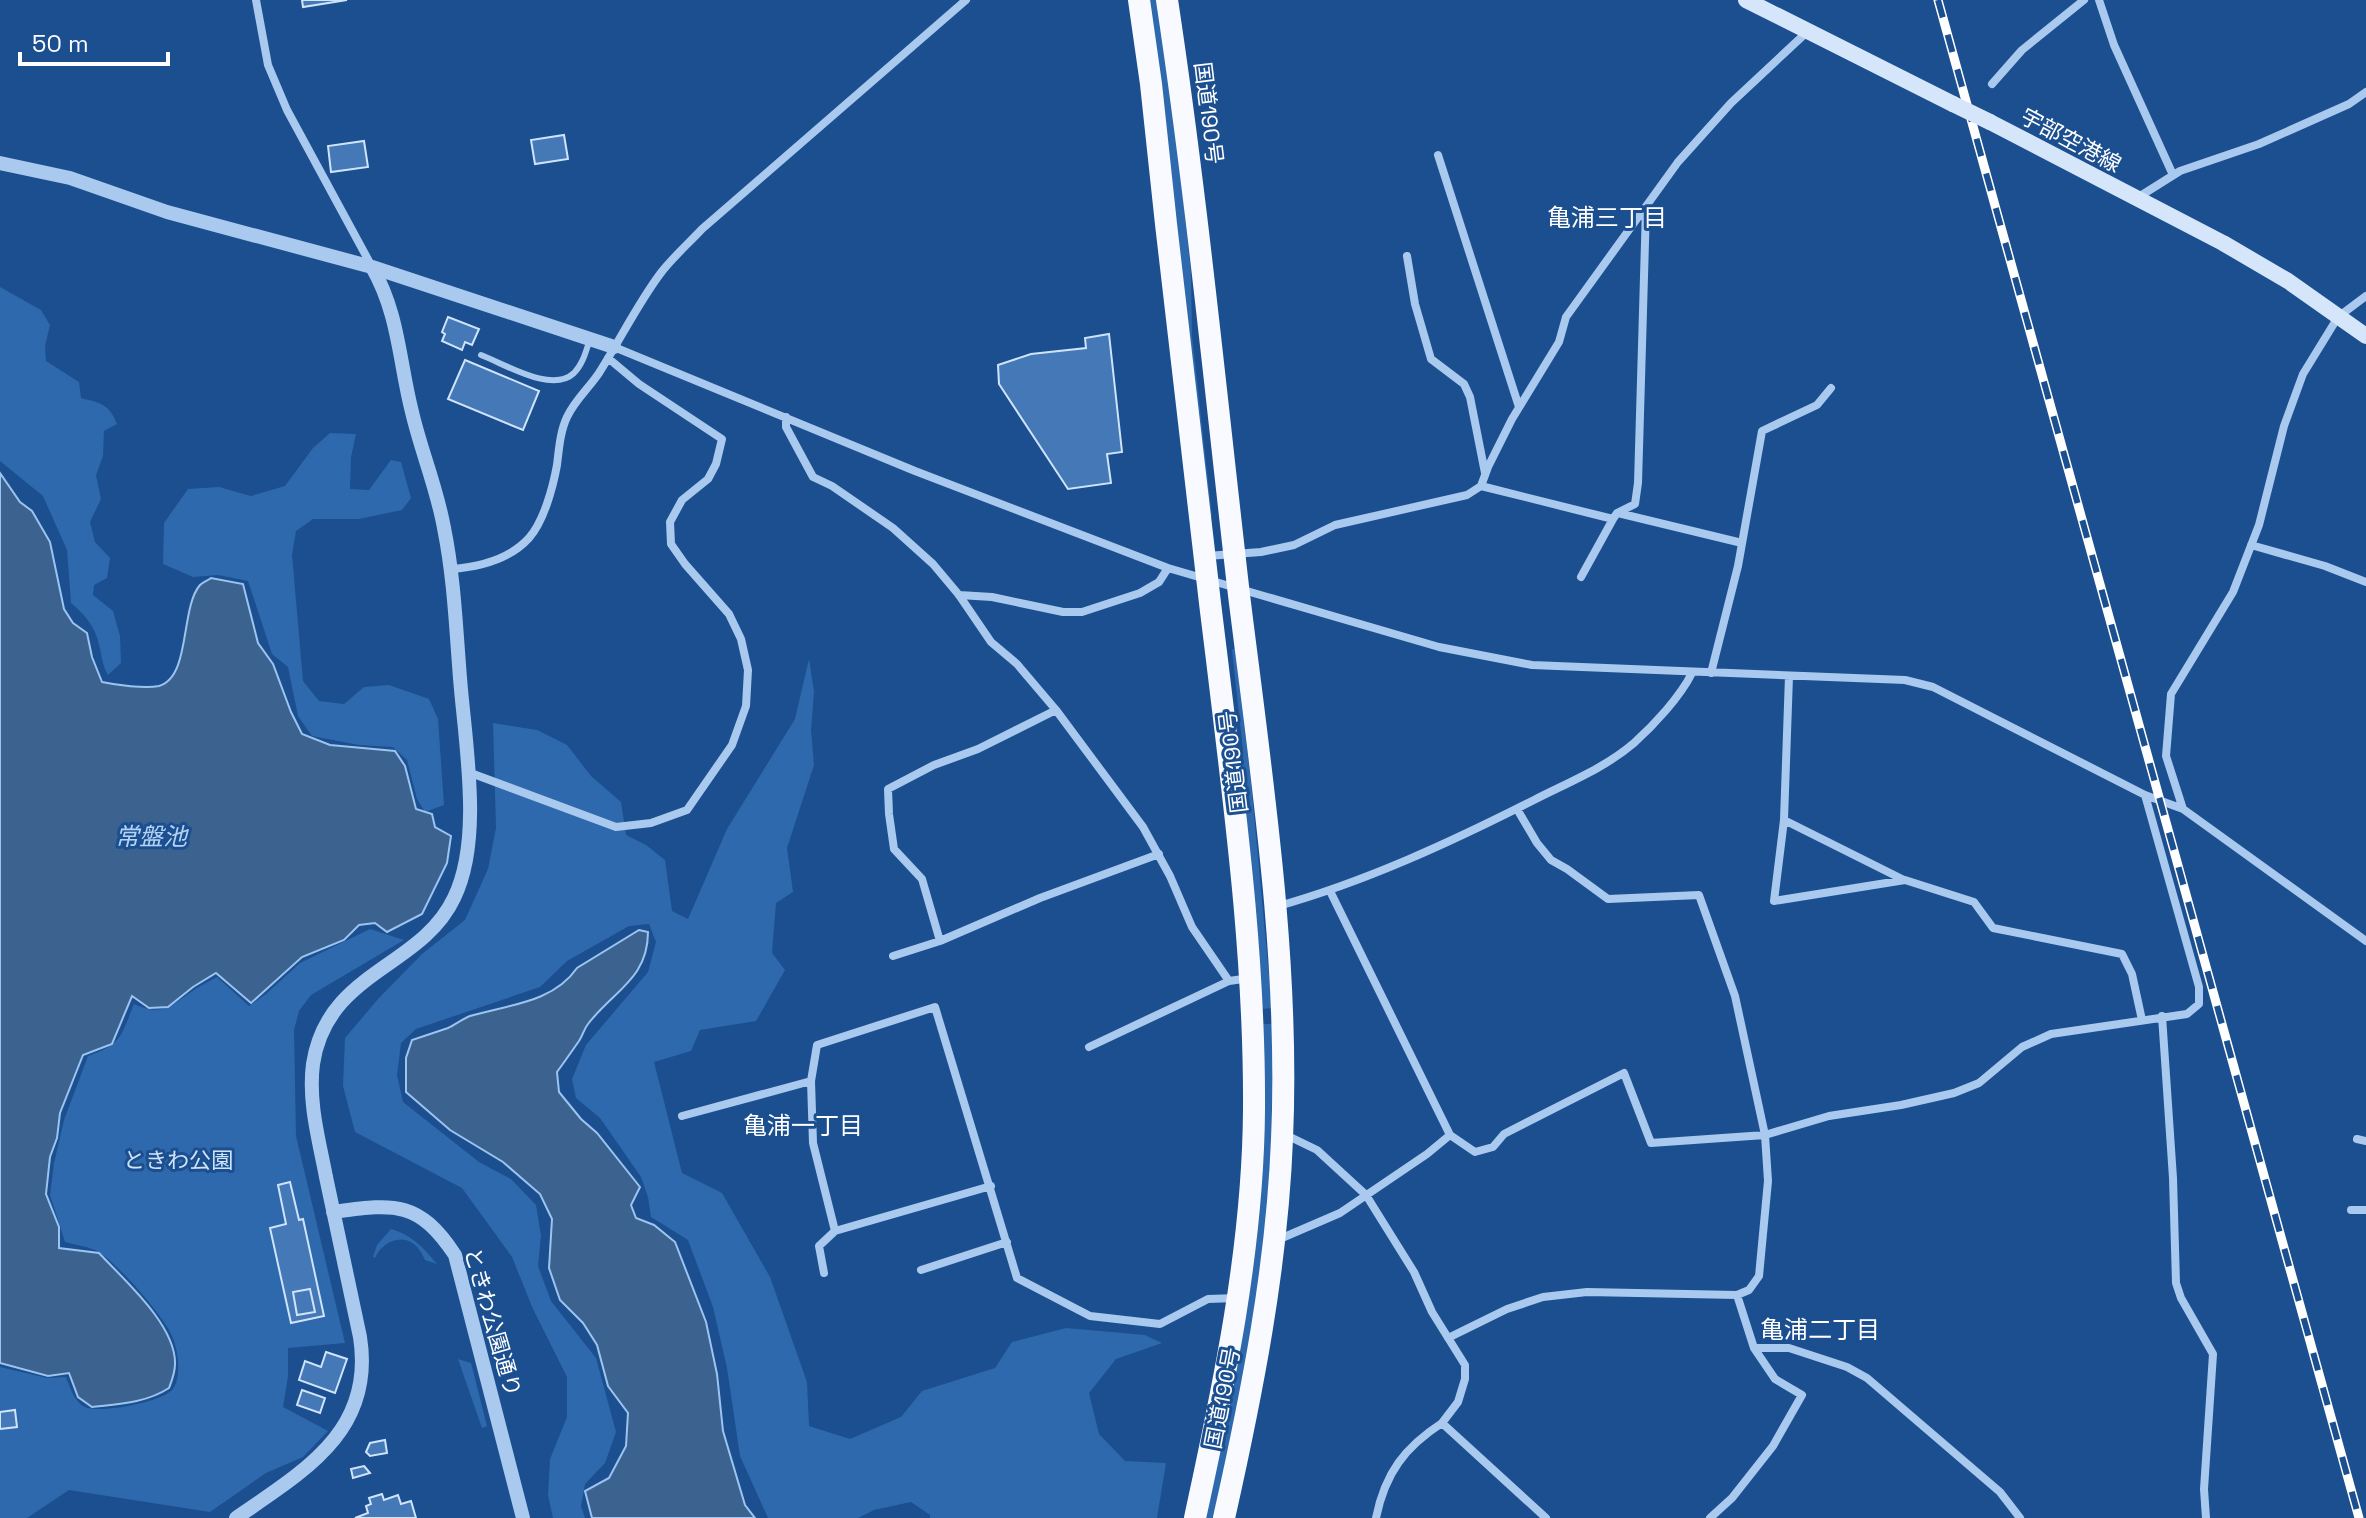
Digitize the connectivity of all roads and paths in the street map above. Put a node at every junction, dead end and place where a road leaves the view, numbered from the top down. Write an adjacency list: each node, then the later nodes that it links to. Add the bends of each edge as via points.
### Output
1 (256, 0): 17 (street, via 268,65 287,110)
2 (966, 0): 22 (street, via 702,229 662,271)
3 (1139, 0): 33 (highway, 国道190号)
4 (1167, 0): 32 (highway, 国道190号)
5 (1746, 0): 8 (main road, 宇部空港線)
6 (2084, 0): 9 (street, via 2022,50)
7 (2099, 0): 13 (street)
8 (1808, 32): 14 (main road, 宇部空港線, bridge); 15 (street, via 1731,103)
9 (1992, 84)
10 (2366, 92): 13 (street, via 2259,144)
11 (1438, 155): 25 (street)
12 (0, 163): 17 (street, via 70,178 167,212)
13 (2173, 175): 14 (street)
14 (2137, 199): 19 (main road, 宇部空港線, via 2288,281)
15 (1646, 206): 25 (street, via 1566,317 1559,342); 29 (street, via 1638,483 1635,504)
16 (1407, 256): 27 (street, via 1431,359 1464,384)
17 (372, 267): 21 (street); 35 (street, via 394,319 411,412 444,525)
18 (2366, 296): 19 (street)
19 (2338, 317): 20 (main road, 宇部空港線); 31 (street, via 2303,374)
20 (2366, 336)
21 (590, 339): 22 (street); 23 (lane, via 579,367 559,381 545,381)
22 (611, 352): 26 (street); 35 (street, via 567,417 540,523 527,540 495,560); 45 (street, via 639,384 722,439 708,479 682,500 670,522 671,544 729,614 741,639 748,670 746,706 732,745 687,810 651,823 616,827)
23 (481, 355)
24 (1831, 388): 30 (street, via 1817,405 1762,431)
25 (1519, 407): 27 (street)
26 (786, 417): 34 (street); 40 (street, via 786,427 813,477 893,528)
27 (1485, 474): 28 (street)
28 (1481, 486): 29 (street); 32 (street, via 1467,495 1335,525 1294,545)
29 (1615, 516): 30 (street); 36 (street)
30 (1742, 543): 42 (street)
31 (2251, 545): 38 (street); 48 (street, via 2233,592 2171,694 2166,756)
32 (1236, 555): 33 (street); 39 (highway, 国道190号)
33 (1204, 557): 37 (highway, 国道190号)
34 (1168, 568): 37 (street); 40 (street, via 1159,582 1140,593 1082,612)
35 (451, 569): 45 (street)
36 (1581, 577)
37 (1207, 581): 39 (street); 57 (highway, 国道190号, via 1228,749)
38 (2366, 582)
39 (1239, 588): 41 (street, via 1439,647 1532,665); 53 (highway, 国道190号)
40 (959, 595): 44 (street, via 991,642)
41 (1692, 673): 42 (street); 47 (street, via 1634,743 1597,769)
42 (1711, 673): 43 (street)
43 (1789, 676): 46 (street, via 1905,680 1933,687); 49 (street)
44 (1056, 710): 50 (street); 54 (street, via 888,789 894,849 922,879)
45 (467, 771): 70 (street, via 468,858 454,899 429,933 356,987 336,1009 317,1046 315,1120)
46 (2145, 795): 48 (street); 58 (street, via 2199,987 2199,1004 2187,1014)
47 (1517, 809): 52 (street); 65 (street, via 1551,860 1608,899 1699,895 1735,996)
48 (2183, 809): 55 (street)
49 (1784, 820): 51 (street); 51 (street, via 1774,901)
50 (1159, 854): 54 (street); 57 (street, via 1192,927)
51 (1905, 880): 59 (street, via 1974,902 1993,928 2122,954)
52 (1330, 891): 53 (street); 64 (street)
53 (1274, 907): 63 (highway, 国道190号)
54 (940, 941): 56 (street)
55 (2366, 941)
56 (893, 956)
57 (1240, 980): 60 (street); 77 (highway, 国道190号, via 1254,1112)
58 (2162, 1016): 59 (street); 89 (street, via 2176,1283 2213,1354)
59 (2142, 1020): 65 (street, via 2051,1034 2022,1047 1979,1083 1954,1093 1829,1116)
60 (1089, 1047)
61 (811, 1081): 62 (street); 66 (street, via 817,1045 935,1007); 71 (street, via 813,1143)
62 (682, 1116)
63 (1283, 1134): 67 (street, via 1317,1150); 72 (highway, 国道190号)
64 (1450, 1135): 65 (street, via 1475,1152 1493,1147 1504,1134 1624,1073 1651,1143); 67 (street)
65 (1765, 1135): 76 (street, via 1768,1181 1759,1276 1749,1290)
66 (991, 1186): 71 (street); 73 (street)
67 (1366, 1195): 72 (street, via 1340,1213); 78 (street)
68 (2351, 1210): 69 (street)
69 (2366, 1210)
70 (333, 1212): 81 (street, via 363,1358 359,1391 346,1426 330,1445); 82 (street, ときわ公園通り, via 404,1209 443,1235 455,1255)
71 (835, 1231): 75 (street, via 819,1246)
72 (1275, 1241): 84 (highway, 国道190号)
73 (1007, 1242): 74 (street); 77 (street, via 1017,1278 1090,1316 1160,1324 1208,1299)
74 (921, 1270)
75 (824, 1273)
76 (1737, 1295): 78 (street, via 1587,1292 1543,1297); 79 (street)
77 (1237, 1298): 83 (highway, 国道190号)
78 (1448, 1338): 80 (street, via 1465,1365 1465,1379 1458,1402)
79 (1754, 1348): 87 (street, via 1775,1379 1802,1395 1773,1446); 88 (street, via 1789,1348 1867,1378 2000,1492)
80 (1442, 1423): 85 (street, via 1418,1439 1396,1465); 86 (street)
81 (236, 1518)
82 (523, 1518)
83 (1195, 1518)
84 (1224, 1518)
85 (1376, 1518)
86 (1546, 1518)
87 (1710, 1518)
88 (2020, 1518)
89 (2206, 1518)

